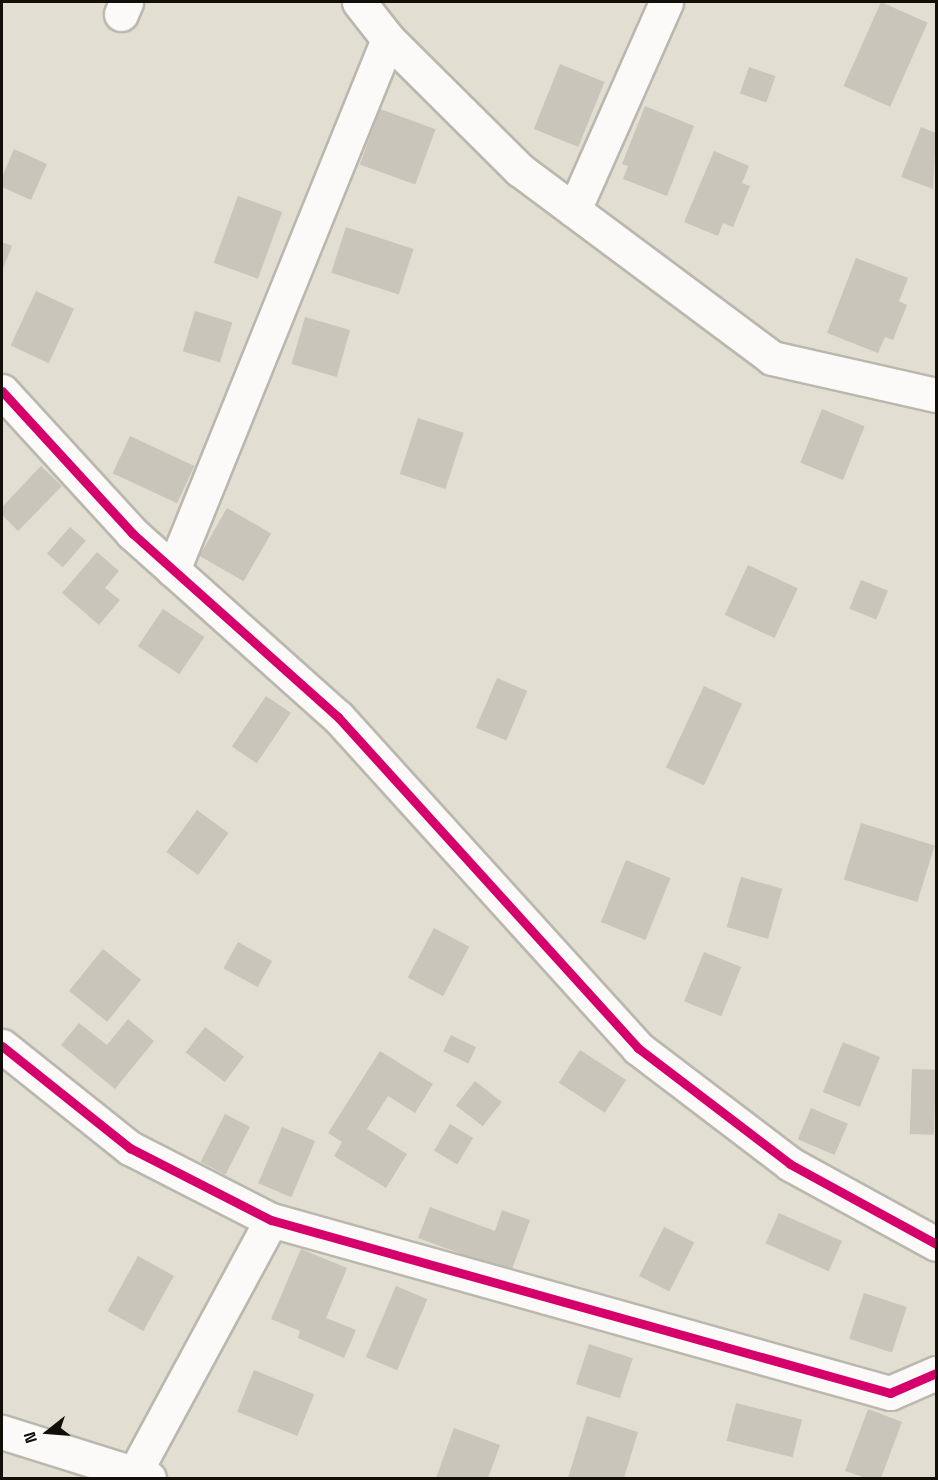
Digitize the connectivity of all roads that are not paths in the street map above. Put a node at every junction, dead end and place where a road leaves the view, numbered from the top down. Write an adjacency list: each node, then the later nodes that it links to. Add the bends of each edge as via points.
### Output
1 (359, 2): 3 (street)
2 (666, 2): 4 (street)
3 (388, 39): 4 (street, via 520,171); 7 (street)
4 (574, 210): 6 (street, via 772,358)
5 (2, 391): 7 (street, via 132,533)
6 (936, 394)
7 (173, 570): 10 (street, via 338,717 638,1048 790,1164)
8 (2, 1046): 9 (street, via 130,1148)
9 (271, 1220): 11 (street, via 890,1393); 13 (street)
10 (936, 1244)
11 (936, 1374)
12 (2, 1432): 13 (street)
13 (142, 1475)

